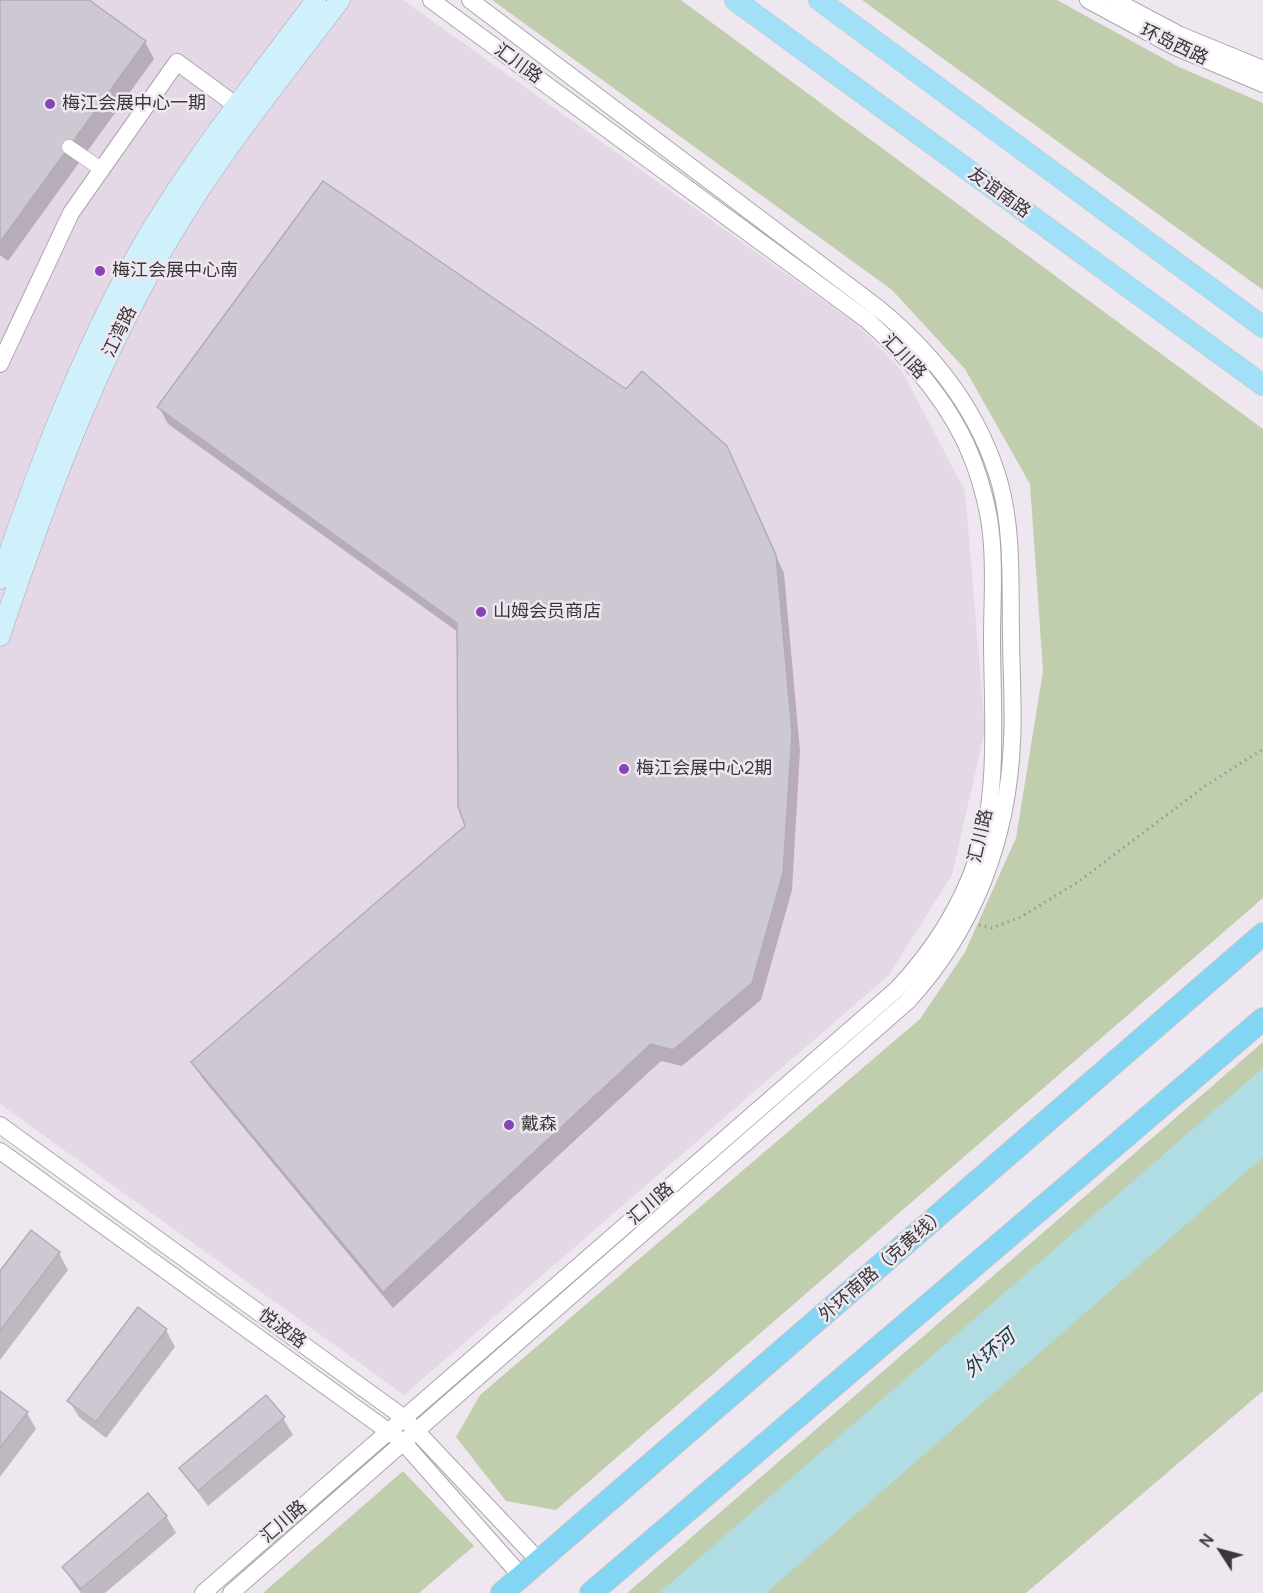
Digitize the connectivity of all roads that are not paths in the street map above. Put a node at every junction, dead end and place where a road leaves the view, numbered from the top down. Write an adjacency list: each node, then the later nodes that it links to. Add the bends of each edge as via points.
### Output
1 (316, 0): 11 (main road, 江湾路)
2 (340, 0): 18 (main road, 江湾路, via 195,197 144,283 68,444)
3 (431, 0): 23 (street, 汇川路, via 867,320 936,391 974,463 991,534 993,742 986,825 978,857 963,896 921,963 897,989)
4 (470, 0): 24 (street, 汇川路, via 878,308 931,357 963,403 1000,484 1010,532 1012,742 996,846 981,893 932,976)
5 (735, 0): 16 (main road, 友谊南路)
6 (819, 0): 14 (main road)
7 (1088, 0): 10 (street, 环岛西路, via 1175,47)
8 (1114, 0): 9 (street, 环岛西路, via 1180,35)
9 (1263, 69)
10 (1263, 84)
11 (237, 106): 13 (street, via 177,62); 17 (main road, 江湾路, via 162,213 97,334 50,439)
12 (69, 147): 13 (street)
13 (101, 169): 15 (street, via 71,213)
14 (1263, 327)
15 (2, 353)
16 (1263, 385)
17 (0, 579)
18 (0, 636)
19 (1263, 934): 27 (highway, 外环南路（克黄线）)
20 (1263, 1019): 32 (highway)
21 (0, 1125): 23 (street, 悦波路)
22 (0, 1151): 25 (street, 悦波路)
23 (403, 1417): 24 (street, 悦波路); 25 (street, 汇川路)
24 (417, 1430): 26 (street, 汇川路); 27 (street, 悦波路)
25 (387, 1431): 26 (street, 悦波路); 29 (street, 汇川路)
26 (403, 1442): 28 (street, 悦波路); 30 (street, 汇川路)
27 (539, 1561): 28 (highway, 外环南路（克黄线）)
28 (521, 1576): 31 (highway, 外环南路（克黄线）)
29 (203, 1593)
30 (231, 1593)
31 (502, 1593)
32 (591, 1593)

